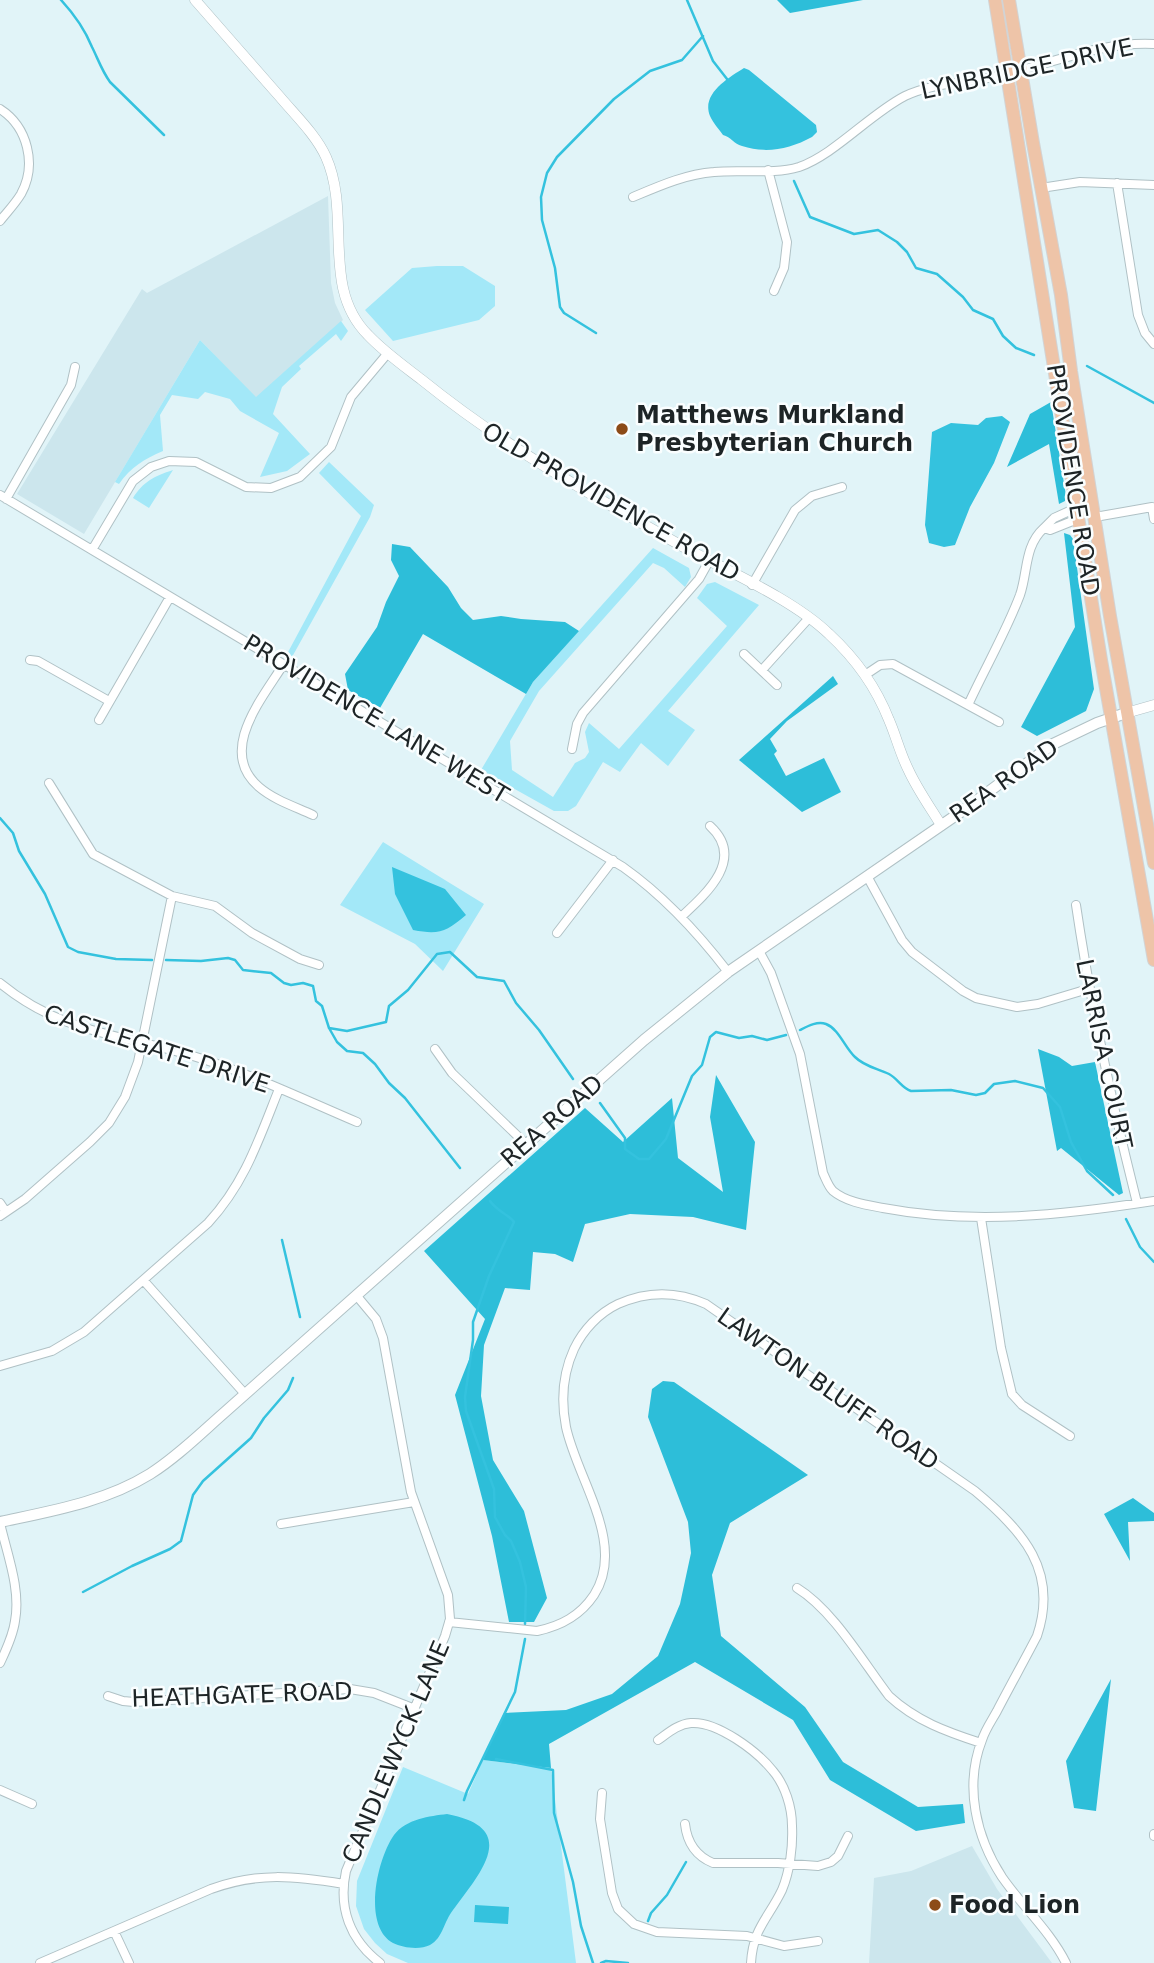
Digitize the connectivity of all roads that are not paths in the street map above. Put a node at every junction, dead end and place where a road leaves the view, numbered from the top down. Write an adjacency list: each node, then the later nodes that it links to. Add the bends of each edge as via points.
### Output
1 (195, 0): 16 (street, OLD PROVIDENCE ROAD, via 323,151 337,194 344,300 362,329)
2 (995, 0): 6 (main road, PROVIDENCE ROAD)
3 (1009, 0): 5 (main road, PROVIDENCE ROAD)
4 (1154, 44): 5 (street, LYNBRIDGE DRIVE, via 1099,49)
5 (1020, 70): 6 (street, LYNBRIDGE DRIVE); 11 (main road, PROVIDENCE ROAD)
6 (1007, 74): 8 (street, LYNBRIDGE DRIVE, via 907,95 811,161 791,169); 20 (main road, PROVIDENCE ROAD)
7 (0, 109): 13 (street, via 16,123 29,152 26,183)
8 (768, 170): 12 (street, LYNBRIDGE DRIVE, via 705,173); 14 (street, via 787,242 784,268)
9 (1117, 183): 10 (street); 11 (street, via 1069,182); 15 (street, via 1139,315)
10 (1154, 185)
11 (1041, 188): 21 (main road, PROVIDENCE ROAD)
12 (634, 197)
13 (0, 221)
14 (774, 291)
15 (1154, 344)
16 (388, 353): 23 (street, via 351,397 331,447 300,477 271,488 246,487 196,462 169,461 151,467 133,481); 24 (street, OLD PROVIDENCE ROAD, via 529,459)
17 (75, 367): 19 (street, via 71,385)
18 (842, 487): 25 (street, via 812,496 795,510)
19 (3, 497): 23 (street, PROVIDENCE LANE WEST)
20 (1079, 512): 35 (street, via 1055,518 1033,542 1020,595); 38 (main road, PROVIDENCE ROAD)
21 (1095, 517): 22 (street, via 1152,507); 37 (main road, PROVIDENCE ROAD)
22 (1154, 519)
23 (92, 550): 26 (street, PROVIDENCE LANE WEST)
24 (709, 561): 25 (street, OLD PROVIDENCE ROAD); 41 (street, via 699,579 583,713)
25 (752, 585): 27 (street, OLD PROVIDENCE ROAD)
26 (170, 597): 30 (street, PROVIDENCE LANE WEST); 34 (street)
27 (809, 618): 31 (street); 32 (street, OLD PROVIDENCE ROAD, via 845,649)
28 (744, 654): 31 (street)
29 (30, 660): 34 (street)
30 (283, 665): 43 (street, via 244,732 243,759 260,788); 46 (street, PROVIDENCE LANE WEST)
31 (762, 670): 33 (street)
32 (864, 675): 35 (street, via 892,664); 44 (street, OLD PROVIDENCE ROAD, via 881,703 910,774)
33 (777, 685)
34 (109, 701): 39 (street)
35 (968, 705): 40 (street)
36 (1154, 705): 37 (street)
37 (1126, 713): 38 (main road, REA ROAD); 47 (main road, PROVIDENCE ROAD)
38 (1112, 717): 44 (main road, REA ROAD, via 1054,744); 54 (main road, PROVIDENCE ROAD)
39 (99, 720)
40 (999, 722)
41 (572, 749)
42 (49, 783): 49 (street, via 93,854)
43 (313, 815)
44 (941, 825): 48 (main road, REA ROAD)
45 (710, 826): 51 (street, via 723,844 718,878)
46 (613, 860): 51 (street, PROVIDENCE LANE WEST); 52 (street)
47 (1154, 863)
48 (867, 876): 53 (main road, REA ROAD); 58 (street, via 912,952 976,998 1017,1007)
49 (172, 896): 55 (street, via 215,906 262,939); 59 (street)
50 (1076, 905): 58 (street, LARRISA COURT)
51 (681, 917): 56 (street, PROVIDENCE LANE WEST)
52 (558, 933)
53 (759, 951): 56 (main road, REA ROAD); 68 (street, via 800,1054 819,1154 832,1191 849,1200 895,1210)
54 (1154, 960)
55 (319, 965)
56 (728, 972): 63 (main road, REA ROAD)
57 (0, 984): 59 (street, CASTLEGATE DRIVE, via 62,1022)
58 (1088, 989): 66 (street, LARRISA COURT)
59 (142, 1043): 61 (street, CASTLEGATE DRIVE, via 193,1056); 67 (street, via 133,1079 108,1123)
60 (435, 1049): 63 (street, via 452,1073)
61 (279, 1089): 62 (street, CASTLEGATE DRIVE); 69 (street, via 232,1195)
62 (357, 1122)
63 (526, 1144): 70 (main road, REA ROAD)
64 (1154, 1200): 66 (street)
65 (0, 1203): 67 (street)
66 (1137, 1203): 68 (street)
67 (3, 1214)
68 (981, 1218): 73 (street, via 1012,1394)
69 (144, 1281): 71 (street, via 63,1346); 72 (street)
70 (356, 1295): 72 (main road, REA ROAD, via 258,1375); 74 (street, CANDLEWYCK LANE, via 381,1327)
71 (0, 1366)
72 (245, 1394): 75 (main road, REA ROAD, via 167,1462 128,1486)
73 (1070, 1436)
74 (414, 1502): 76 (street); 78 (street, CANDLEWYCK LANE, via 444,1580)
75 (0, 1523): 79 (street, via 17,1608)
76 (281, 1524)
77 (797, 1588): 83 (street, via 820,1605 901,1707 925,1722)
78 (449, 1622): 81 (street, CANDLEWYCK LANE); 83 (street, LAWTON BLUFF ROAD, via 537,1631 571,1619 589,1602 606,1563 605,1542 566,1426 564,1389 570,1358 584,1332 613,1307 642,1296 677,1295 706,1304 731,1320 975,1491 1026,1542 1043,1581 1042,1623)
79 (0, 1663)
80 (108, 1696): 81 (street, HEATHGATE ROAD, via 134,1702 362,1690)
81 (415, 1709): 90 (street, CANDLEWYCK LANE)
82 (658, 1740): 89 (street, via 684,1724 700,1723 732,1736 772,1769 791,1817)
83 (981, 1743): 98 (street, LAWTON BLUFF ROAD, via 974,1793 986,1849)
84 (0, 1790): 86 (street)
85 (602, 1793): 92 (street, via 600,1819 612,1894 629,1921 657,1932)
86 (32, 1804)
87 (685, 1824): 89 (street, via 695,1851 705,1860)
88 (848, 1836): 89 (street, via 840,1853 827,1864)
89 (789, 1864): 92 (street, via 783,1888)
90 (344, 1884): 91 (street, via 278,1875 239,1880); 96 (street, CANDLEWYCK LANE, via 349,1926)
91 (114, 1931): 94 (street); 95 (street)
92 (755, 1937): 93 (street, via 789,1947); 97 (street)
93 (818, 1941)
94 (40, 1963)
95 (128, 1963)
96 (380, 1963)
97 (751, 1963)
98 (1066, 1963)

